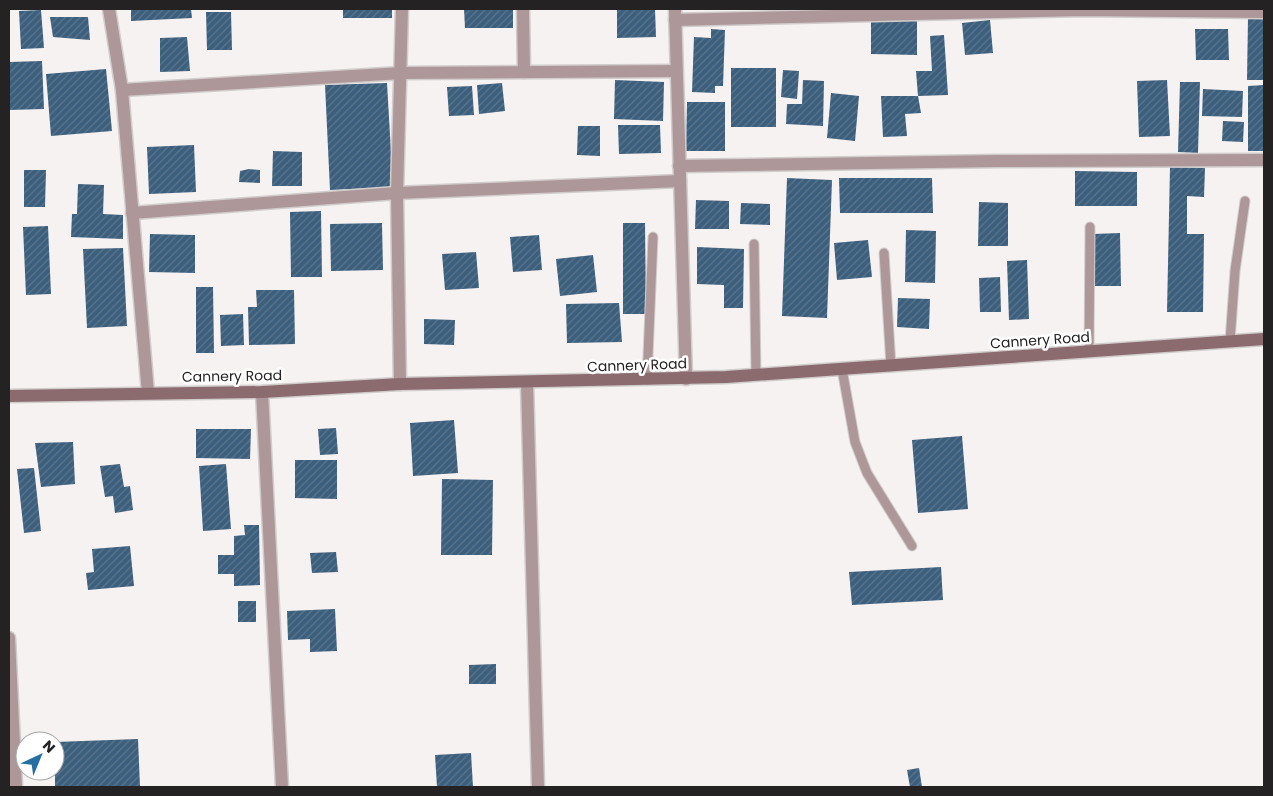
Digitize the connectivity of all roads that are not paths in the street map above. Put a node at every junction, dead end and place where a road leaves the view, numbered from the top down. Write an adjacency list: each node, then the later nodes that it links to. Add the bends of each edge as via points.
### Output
1 (109, 9): 9 (street)
2 (402, 9): 8 (street)
3 (523, 9): 7 (street)
4 (1264, 12): 5 (street, via 1082,10)
5 (675, 15): 6 (street)
6 (676, 71): 7 (street); 11 (street)
7 (524, 72): 8 (street)
8 (402, 73): 9 (street); 13 (street)
9 (122, 90): 15 (street)
10 (1264, 160): 11 (street)
11 (679, 166): 12 (street)
12 (680, 181): 13 (street); 26 (street)
13 (397, 193): 15 (street); 29 (street)
14 (1245, 201): 21 (lane)
15 (132, 214): 31 (street)
16 (1090, 227): 22 (lane)
17 (652, 238): 27 (lane)
18 (754, 244): 25 (lane)
19 (884, 253): 23 (lane)
20 (1264, 339): 21 (main road, Cannery Road)
21 (1230, 341): 22 (main road, Cannery Road)
22 (1089, 351): 23 (main road, Cannery Road)
23 (891, 366): 24 (main road, Cannery Road)
24 (842, 369): 25 (main road, Cannery Road); 33 (lane, via 855,442 867,473)
25 (756, 375): 26 (main road, Cannery Road)
26 (686, 379): 27 (main road, Cannery Road)
27 (647, 380): 28 (main road, Cannery Road)
28 (527, 383): 29 (main road, Cannery Road); 37 (street)
29 (400, 384): 30 (main road, Cannery Road)
30 (262, 392): 31 (main road, Cannery Road); 36 (street)
31 (148, 393): 32 (main road, Cannery Road)
32 (9, 396)
33 (912, 546)
34 (9, 638): 35 (street)
35 (16, 787)
36 (282, 787)
37 (538, 787)

